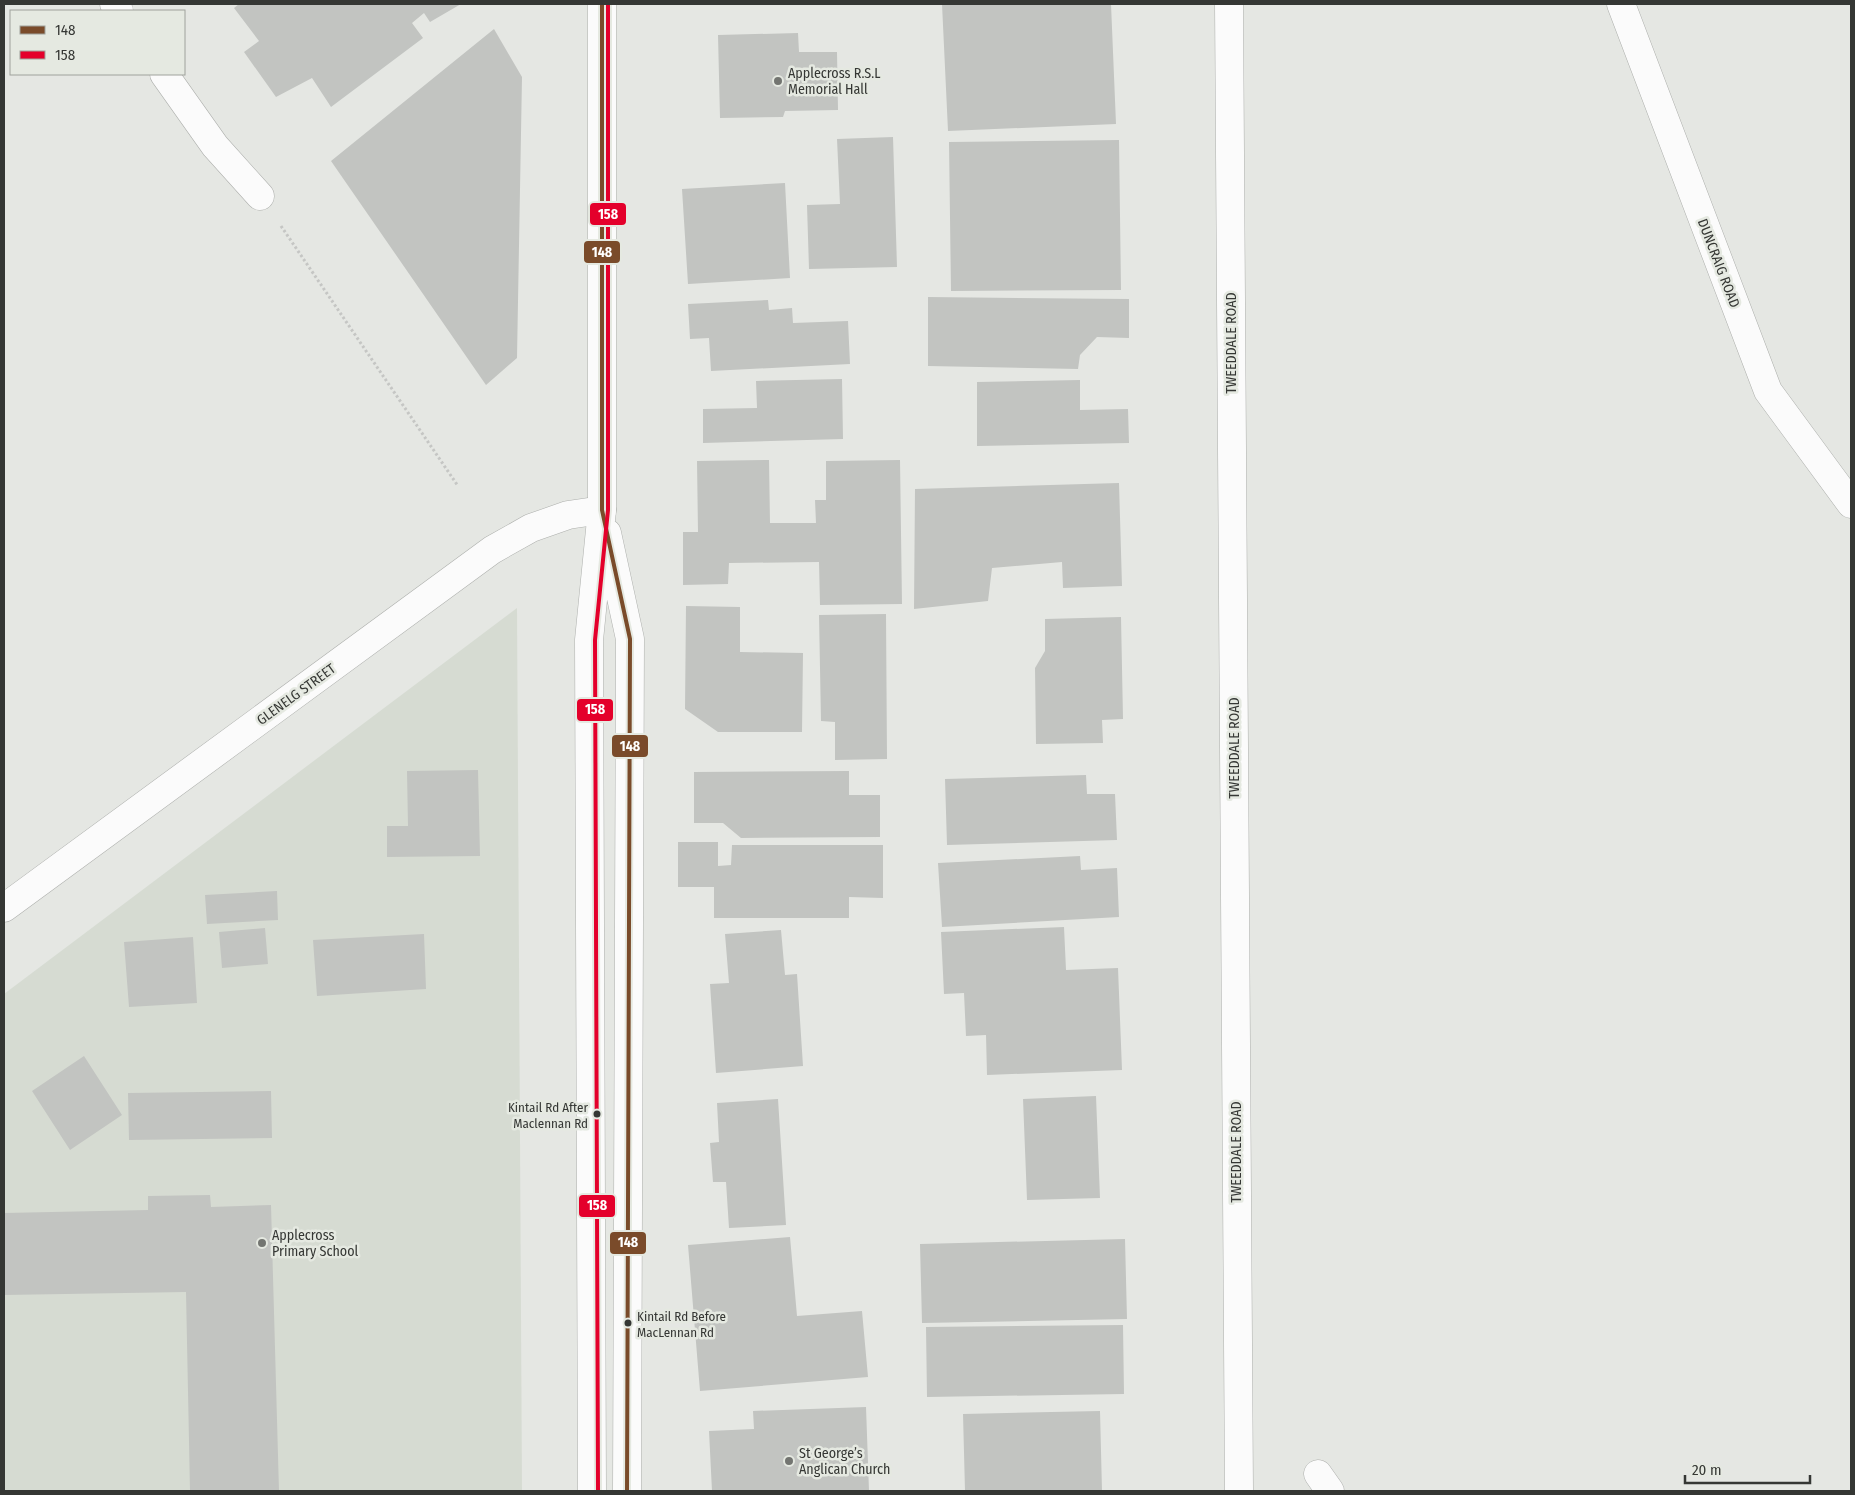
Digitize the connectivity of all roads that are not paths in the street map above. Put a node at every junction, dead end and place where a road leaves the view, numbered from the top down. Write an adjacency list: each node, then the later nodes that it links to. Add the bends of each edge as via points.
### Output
1 (602, 4): 7 (street)
2 (1229, 4): 11 (street, TWEEDDALE ROAD)
3 (1621, 4): 6 (street, DUNCRAIG ROAD, via 1768,391)
4 (165, 75): 5 (street, via 215,146)
5 (260, 196)
6 (1851, 504)
7 (602, 510): 8 (street, GLENELG STREET, via 568,515 531,528 492,550); 9 (street, via 589,640); 10 (street, via 630,639)
8 (4, 908)
9 (592, 1491)
10 (627, 1491)
11 (1239, 1491)

